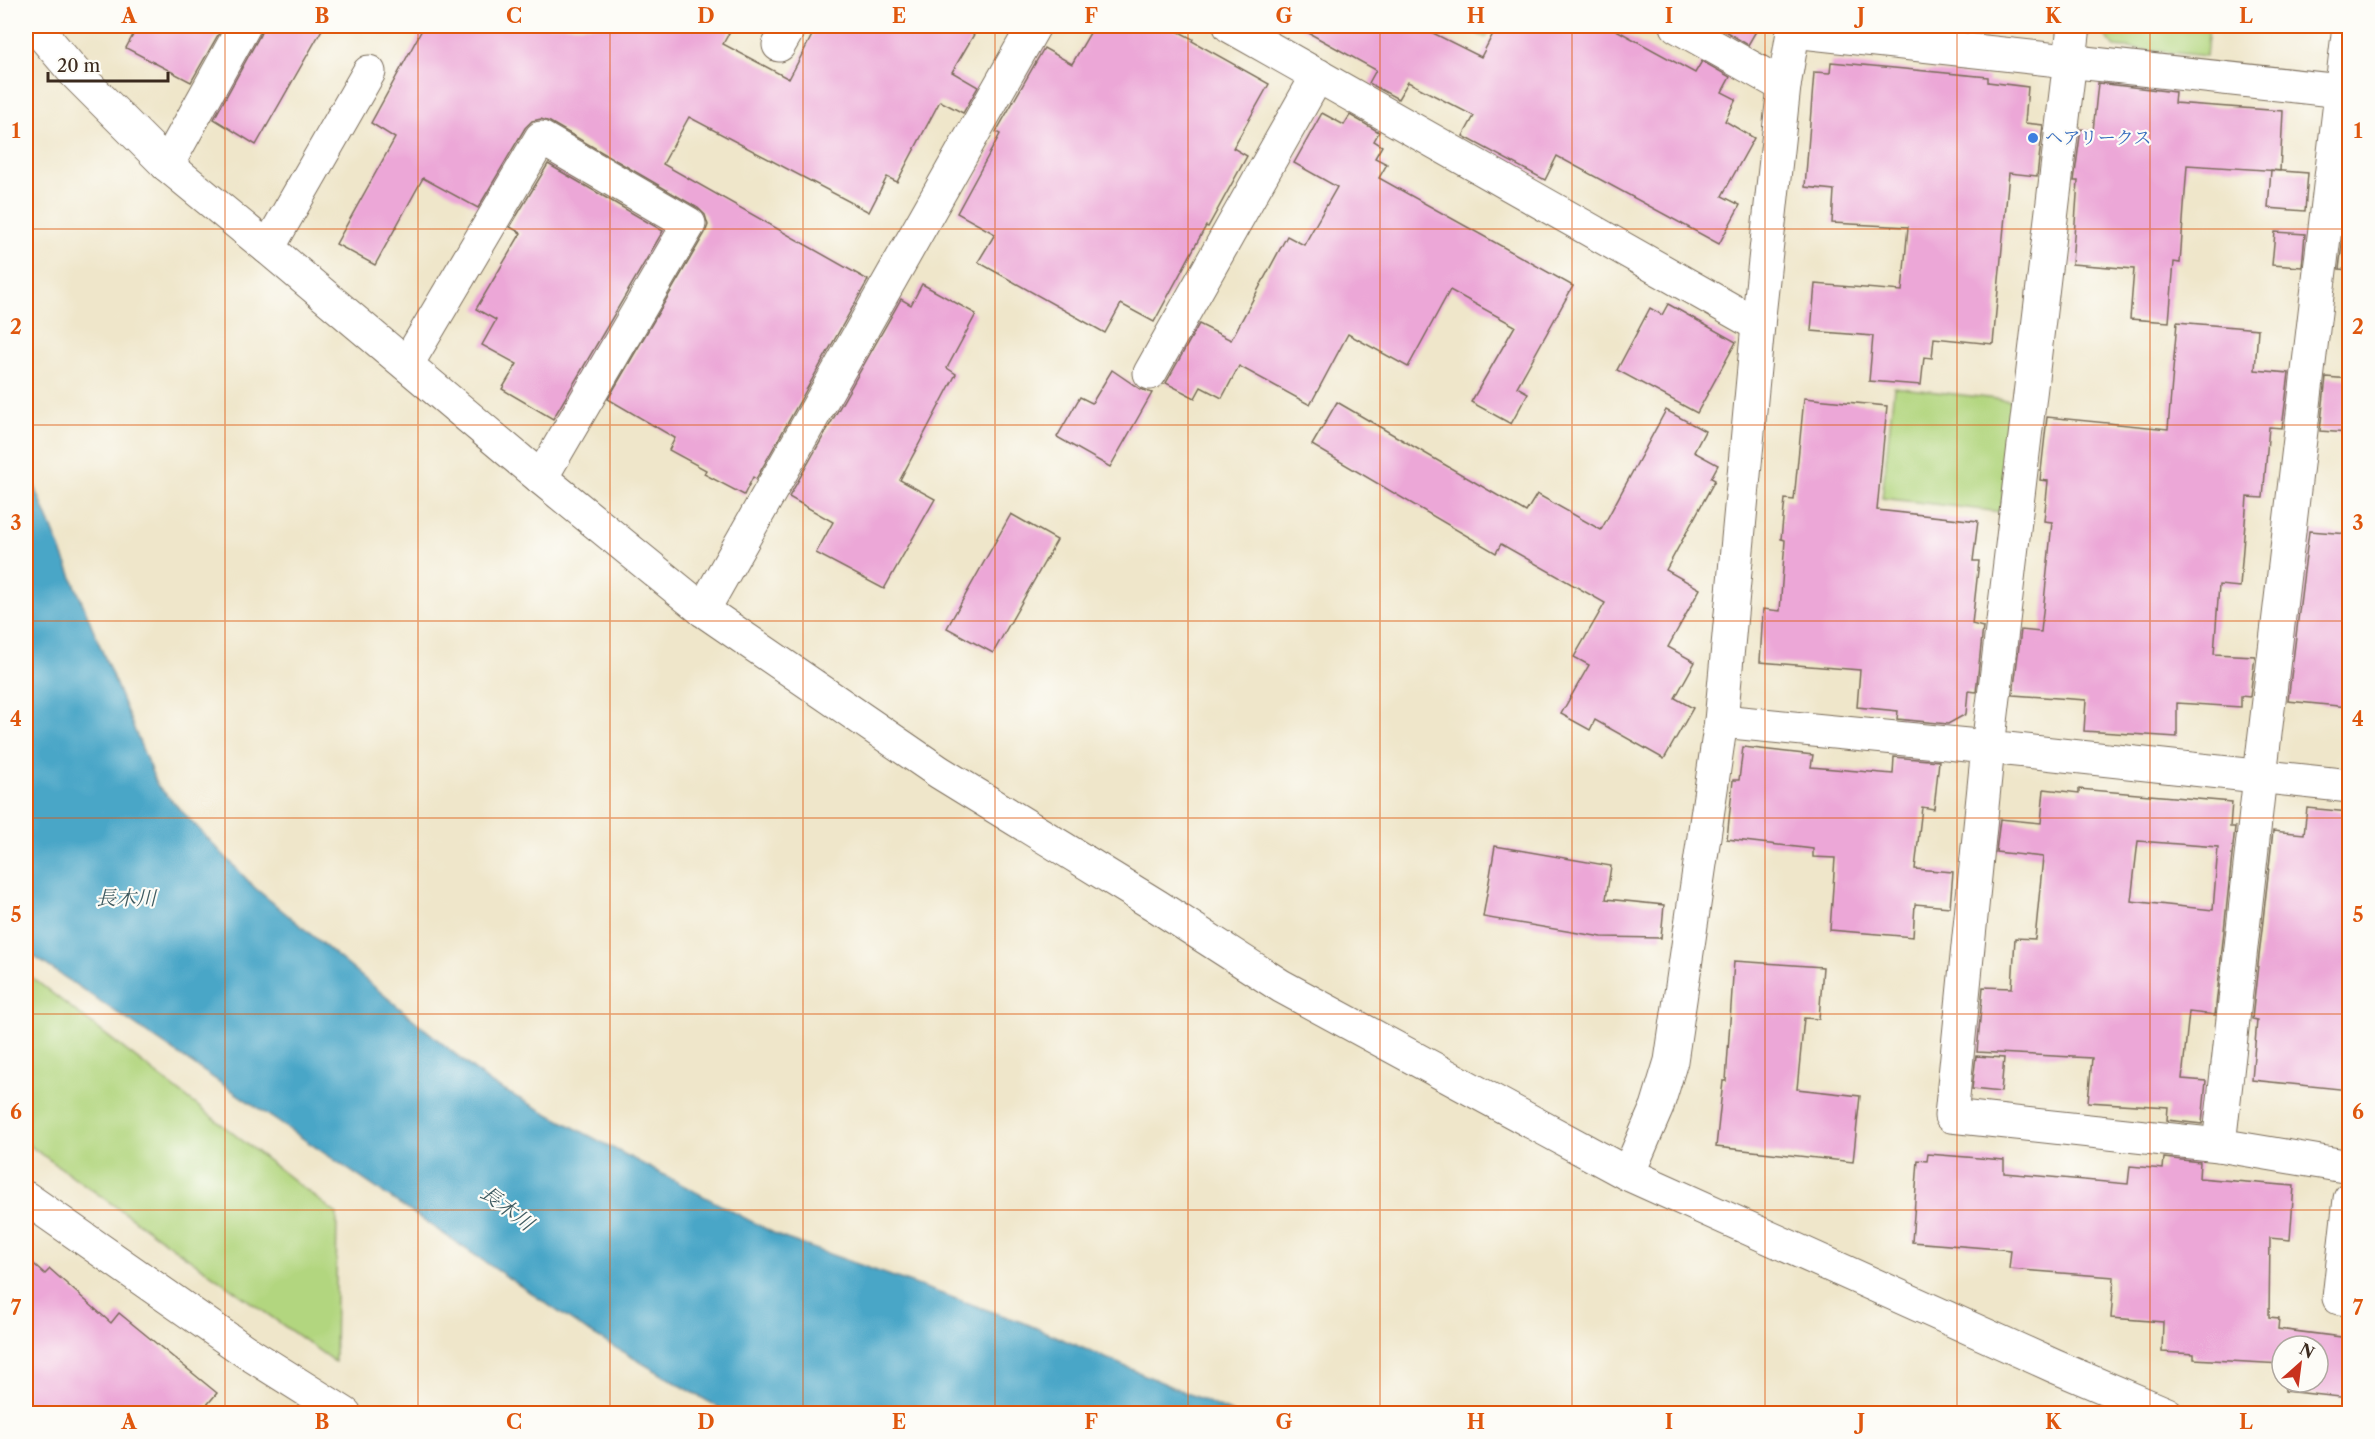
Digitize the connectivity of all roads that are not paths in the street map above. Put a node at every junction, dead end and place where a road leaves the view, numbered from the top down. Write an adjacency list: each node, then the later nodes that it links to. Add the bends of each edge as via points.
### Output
1 (34, 26): 14 (street)
2 (244, 26): 14 (street)
3 (1035, 26): 20 (street)
4 (1230, 26): 11 (street)
5 (1677, 26): 12 (street)
6 (2074, 26): 9 (street)
7 (2349, 26): 13 (street)
8 (1794, 28): 9 (street); 12 (street)
9 (2069, 62): 13 (street); 22 (street)
10 (369, 72): 15 (street)
11 (1318, 75): 16 (street); 18 (street)
12 (1784, 86): 16 (street)
13 (2345, 91): 23 (street)
14 (167, 165): 15 (street)
15 (268, 248): 17 (street)
16 (1758, 325): 21 (street)
17 (407, 364): 19 (street); 19 (street, via 541,138 689,224)
18 (1150, 374)
19 (541, 478): 20 (street)
20 (703, 610): 27 (street, via 939,772 1281,986)
21 (1721, 721): 22 (street); 27 (street, via 1671,1061 1657,1107)
22 (1988, 747): 23 (street); 25 (street, via 1951,1116)
23 (2260, 776): 24 (street); 25 (street)
24 (2349, 786)
25 (2219, 1145): 26 (street)
26 (2349, 1167)
27 (1628, 1174): 32 (street)
28 (26, 1198): 31 (street, via 245,1351)
29 (2349, 1199): 30 (street, via 2339,1298)
30 (2349, 1299)
31 (345, 1413)
32 (2167, 1413)

